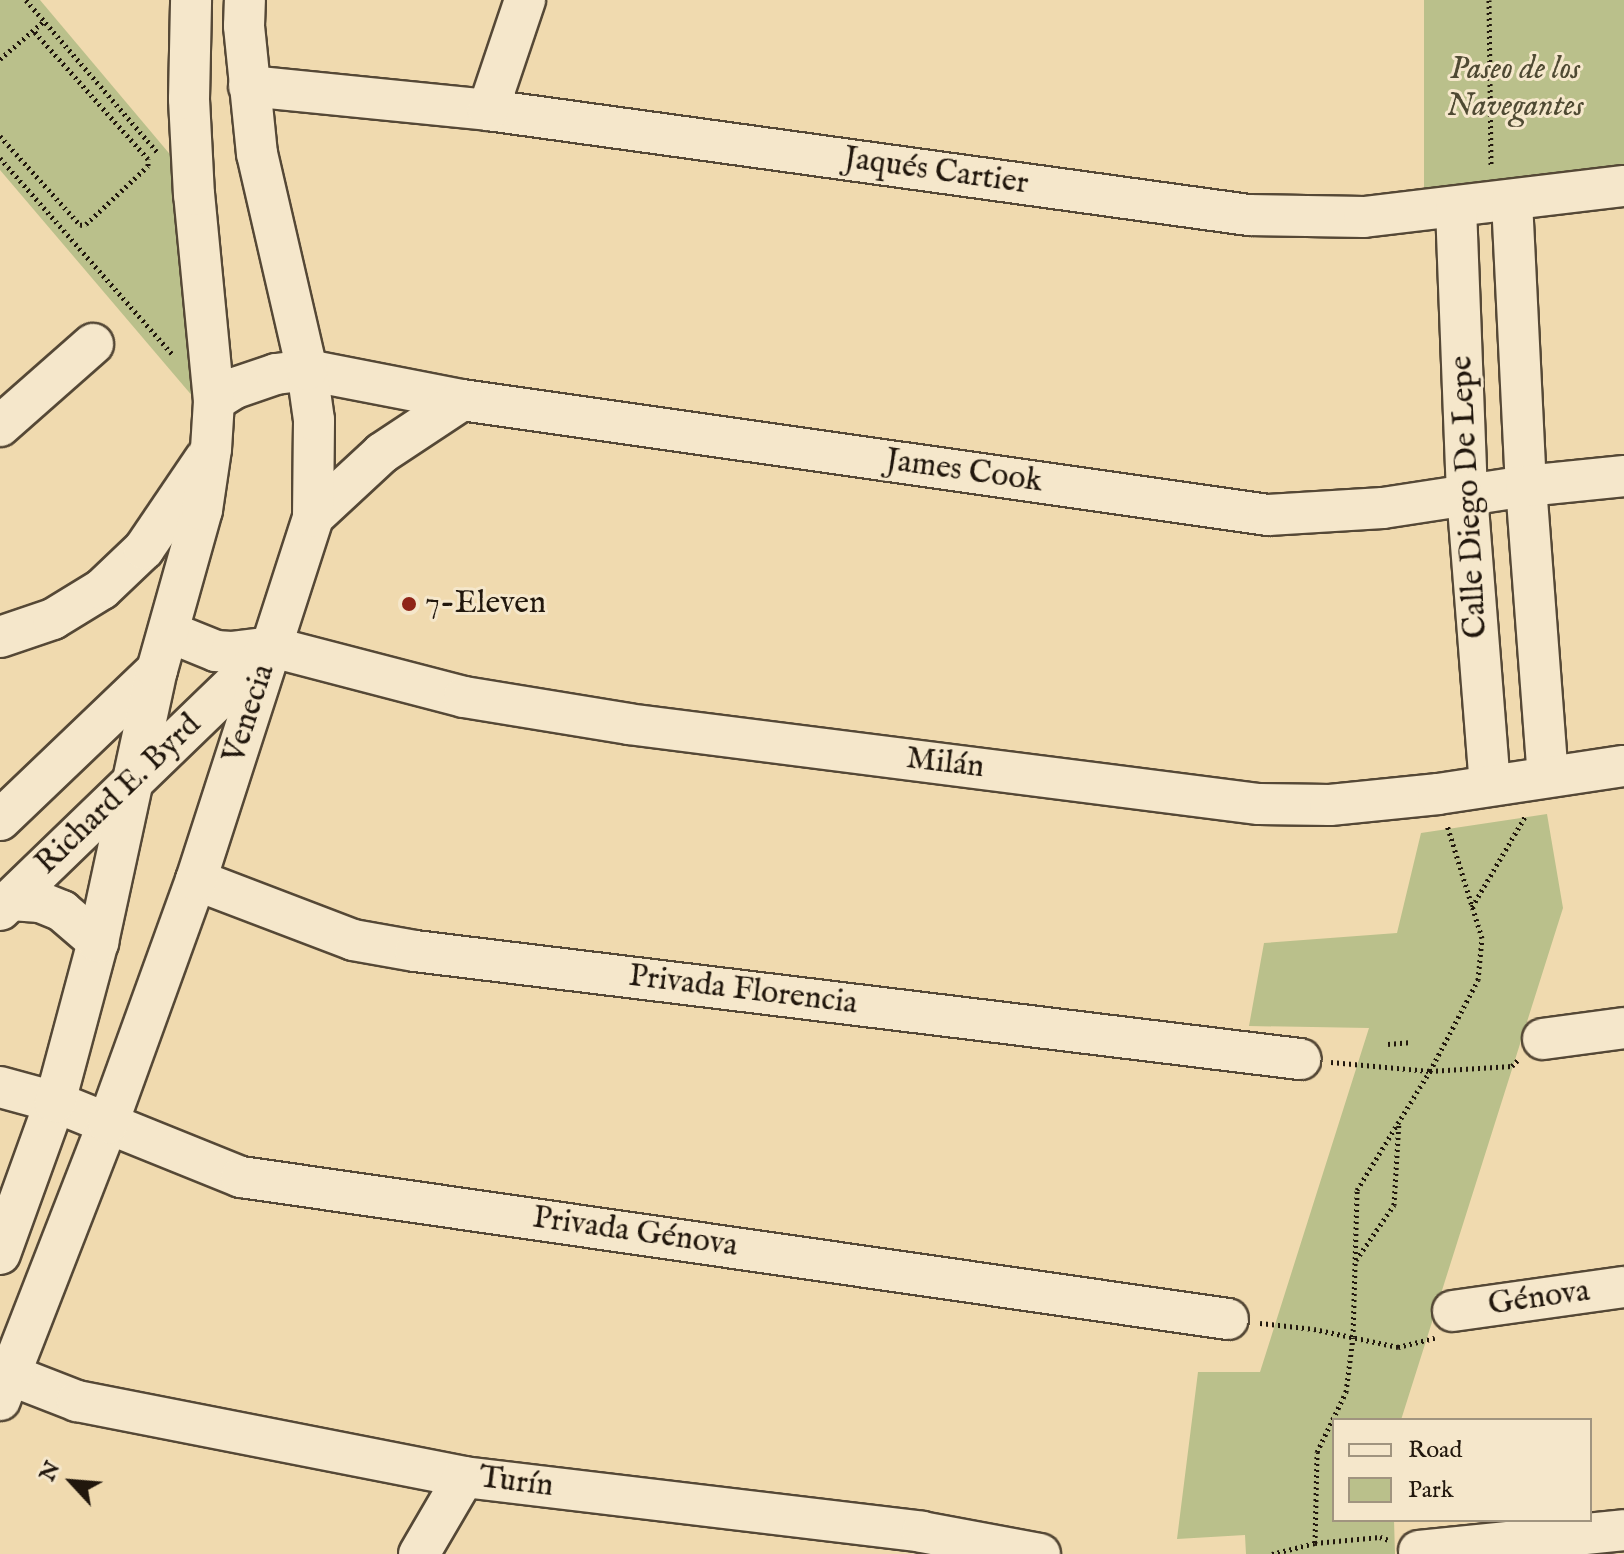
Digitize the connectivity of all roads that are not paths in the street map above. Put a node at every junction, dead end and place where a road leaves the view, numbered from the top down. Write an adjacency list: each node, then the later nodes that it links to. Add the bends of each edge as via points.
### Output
1 (191, 0): 12 (street, via 194,195)
2 (245, 0): 4 (street, Venecia)
3 (525, 0): 5 (street)
4 (249, 86): 5 (street, Jaqués Cartier); 10 (street, Venecia, via 257,154)
5 (488, 110): 8 (street, Jaqués Cartier, via 1249,215 1364,217)
6 (1624, 186): 7 (street, Jaqués Cartier)
7 (1502, 188): 8 (street, Jaqués Cartier); 16 (street, Calle Diego De Lepe)
8 (1456, 208): 17 (street, Calle Diego De Lepe)
9 (93, 344): 13 (street)
10 (307, 370): 11 (street, James Cook); 12 (street, via 276,374); 18 (street, Venecia, via 314,420)
11 (462, 400): 17 (street, James Cook, via 1268,515 1383,508); 18 (street, via 382,453)
12 (214, 401): 14 (street)
13 (0, 426)
14 (211, 449): 19 (street, via 202,510); 20 (street, via 144,549 102,589 53,619)
15 (1624, 476): 16 (street, James Cook)
16 (1526, 486): 17 (street, James Cook); 24 (street, Calle Diego De Lepe)
17 (1467, 494): 26 (street, Calle Diego De Lepe)
18 (313, 517): 21 (street, Venecia)
19 (169, 632): 21 (street, Milán, via 216,651); 22 (street)
20 (0, 637)
21 (272, 647): 25 (street, Richard E. Byrd); 26 (street, Milán, via 464,697 628,724 1259,804 1330,805); 28 (street, Venecia)
22 (157, 670): 25 (street); 27 (street, Richard E. Byrd)
23 (1624, 766): 24 (street, Milán)
24 (1548, 776): 26 (street, Milán)
25 (136, 779): 29 (street, Richard E. Byrd); 30 (street)
26 (1490, 785)
27 (0, 820)
28 (196, 880): 33 (street, Privada Florencia, via 353,940 415,951); 36 (street, Venecia)
29 (6, 905): 30 (street, via 40,902 62,911)
30 (98, 942): 35 (street)
31 (1624, 1028): 32 (street)
32 (1543, 1039)
33 (1300, 1059)
34 (0, 1087): 35 (street, Privada Génova)
35 (55, 1102): 36 (street, Privada Génova); 37 (street)
36 (108, 1123): 40 (street, Privada Génova, via 241,1177); 41 (street, Venecia)
37 (0, 1254)
38 (1624, 1287): 39 (street, Génova)
39 (1453, 1311)
40 (1228, 1319)
41 (3, 1382): 42 (street, Turín)
42 (464, 1477): 44 (street, Turín); 46 (street)
43 (1624, 1530): 45 (street)
44 (922, 1543): 47 (street, Turín)
45 (1419, 1551)
46 (419, 1554)
47 (1040, 1554)

